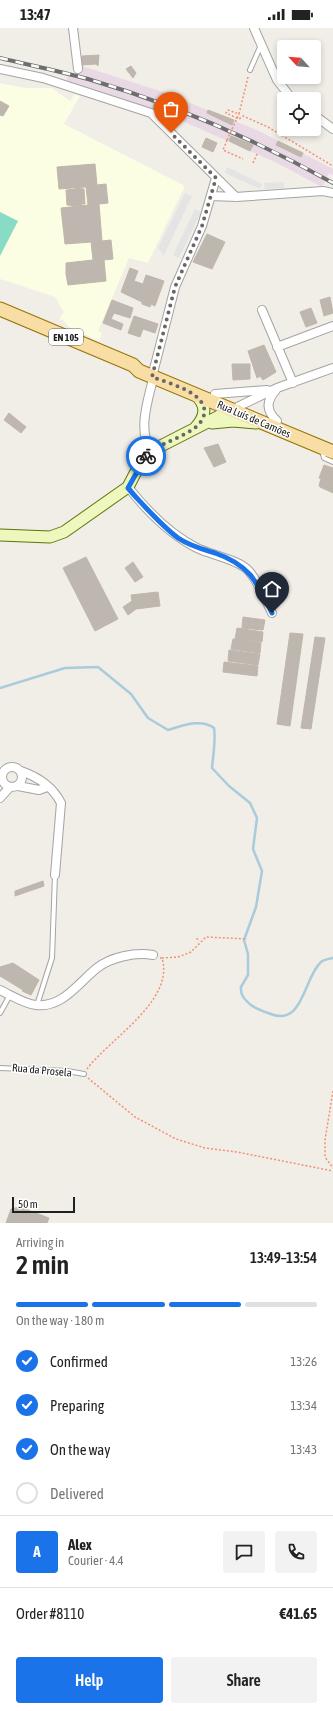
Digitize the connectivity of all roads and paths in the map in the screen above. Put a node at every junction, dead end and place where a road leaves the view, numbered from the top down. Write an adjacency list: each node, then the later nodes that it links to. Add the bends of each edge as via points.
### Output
1 (73, 28): 5 (street)
2 (254, 28): 3 (street)
3 (261, 45): 6 (lane); 7 (street, via 277,80)
4 (0, 69): 15 (street, via 43,78 151,113)
5 (78, 69)
6 (250, 70): 8 (path)
7 (286, 92)
8 (239, 114): 12 (path, bridge, via 223,150); 14 (path, via 228,110 226,113 239,119 243,116 268,127)
9 (321, 120): 10 (street)
10 (333, 129)
11 (258, 154): 13 (path)
12 (243, 158)
13 (253, 163)
14 (333, 166)
15 (216, 178): 17 (street); 18 (street)
16 (333, 193): 18 (street, via 323,190)
17 (211, 196): 18 (street); 24 (street, via 194,245 175,287)
18 (236, 197)
19 (0, 308): 24 (main road, Rua Luís de Camões / EN 105, via 133,365 139,371)
20 (262, 310): 22 (street)
21 (333, 326): 22 (street)
22 (277, 347): 25 (street)
23 (333, 368): 25 (street)
24 (153, 377): 27 (main road, Rua Luís de Camões / EN 105); 28 (main road, Rua Luís de Camões / EN 105); 28 (street, via 162,377); 32 (street, via 144,423 146,440)
25 (293, 383): 26 (street)
26 (277, 388): 28 (street); 28 (street, via 240,394); 29 (street, via 268,401)
27 (196, 395): 28 (main road, Rua Luís de Camões / EN 105); 30 (street, via 205,408 204,416)
28 (234, 406): 29 (main road, Rua Luís de Camões / EN 105); 30 (street); 31 (street)
29 (272, 423): 30 (street, via 233,421); 31 (main road, Rua Luís de Camões / EN 105)
30 (196, 427): 32 (street)
31 (330, 448): 33 (lane, via 324,458)
32 (151, 450): 34 (street, via 142,460)
33 (333, 462)
34 (128, 488): 35 (street, via 57,536); 36 (street, via 178,537 199,549 247,569 259,586)
35 (0, 535)
36 (272, 613)
37 (21, 772): 38 (street, via 12,767 6,769); 39 (street, via 22,781); 40 (street, via 42,781)
38 (1, 777): 39 (street, via 5,784)
39 (14, 786): 40 (street, via 39,790); 41 (street)
40 (47, 787): 42 (street, via 56,793 61,803)
41 (0, 798)
42 (55, 876): 50 (lane, via 52,958)
43 (197, 938): 45 (path)
44 (247, 939): 45 (path, via 206,937)
45 (198, 942): 47 (path, via 191,952 178,957)
46 (153, 955): 47 (path); 50 (street, via 119,957 108,961 67,996)
47 (162, 958): 53 (path, via 165,969 148,1007)
48 (0, 990): 49 (street)
49 (10, 995): 50 (street); 51 (lane)
50 (37, 1006)
51 (0, 1013)
52 (0, 1068): 53 (lane, Rua da Prosela, via 48,1069)
53 (84, 1074): 55 (path, via 135,1116 176,1139 205,1148)
54 (333, 1091): 55 (path, via 325,1140 325,1156)
55 (333, 1169)

